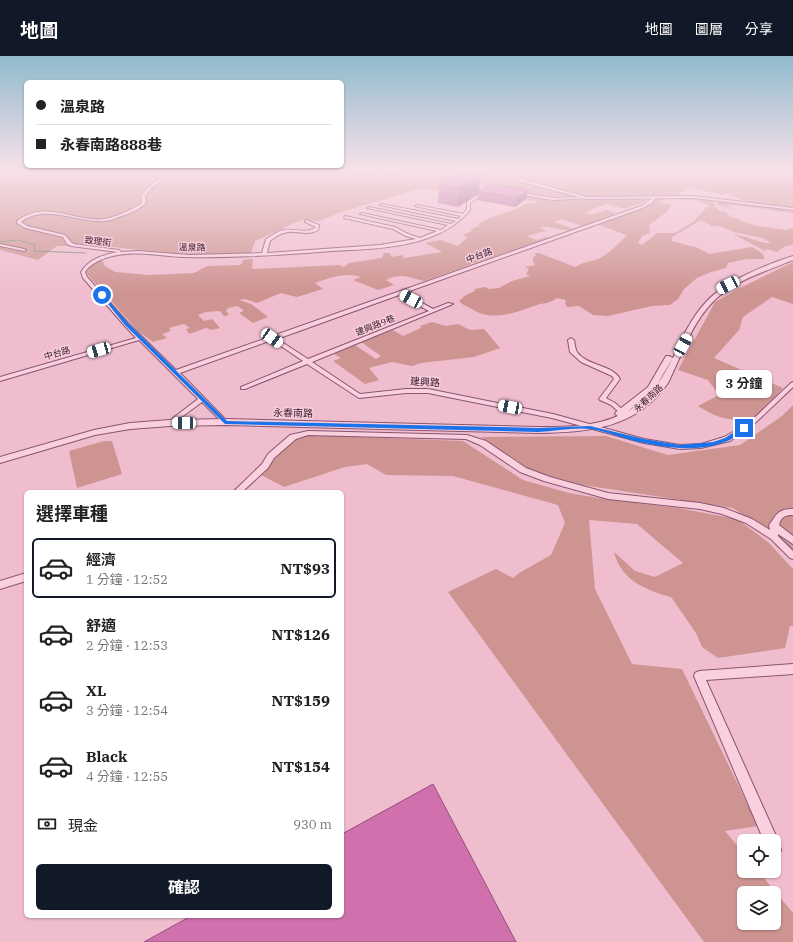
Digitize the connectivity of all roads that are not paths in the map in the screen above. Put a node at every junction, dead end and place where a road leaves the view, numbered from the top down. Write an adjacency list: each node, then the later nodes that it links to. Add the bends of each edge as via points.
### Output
1 (129, 211): 17 (street, 致理街, via 110,219 96,220 50,212 27,217 18,222 26,227 64,236 73,245)
2 (385, 211): 12 (street)
3 (415, 211): 10 (street)
4 (444, 211): 8 (street)
5 (467, 211): 8 (street, 溫泉路)
6 (630, 211): 20 (street, 中台路)
7 (362, 214): 13 (street)
8 (464, 215): 10 (street, 溫泉路)
9 (345, 217): 14 (street, via 394,228)
10 (459, 220): 12 (street, 溫泉路)
11 (306, 221): 18 (street, via 318,226 318,229 309,232 284,231 268,240)
12 (452, 225): 13 (street, 溫泉路)
13 (442, 231): 14 (street, 溫泉路)
14 (420, 239): 18 (street, 溫泉路, via 376,247)
15 (0, 245): 16 (street)
16 (24, 250)
17 (130, 252): 18 (street, 溫泉路, via 188,256); 24 (street, 溫泉路, via 98,260 85,269 83,274)
18 (264, 255)
19 (793, 255): 22 (street, 永春南路, via 720,290)
20 (399, 293): 23 (street); 25 (street, 中台路)
21 (450, 304): 23 (street, 建興路9巷)
22 (704, 304): 33 (street, 永春南路, via 651,388); 36 (street, 永春南路, via 663,385 635,411 609,424)
23 (434, 311): 27 (street, 建興路9巷)
24 (141, 338): 28 (street, 溫泉路); 29 (street, 中台路)
25 (272, 338): 27 (street, 建興路); 28 (street, 中台路)
26 (571, 340): 33 (street, via 573,352 583,361 615,375 617,379 602,399)
27 (307, 362): 31 (street, 建興路9巷); 36 (street, 建興路, via 359,396 428,391 532,412)
28 (175, 373): 32 (street, 溫泉路)
29 (0, 379)
30 (793, 384): 36 (street, 建興路, via 751,424 714,444 680,447 656,444)
31 (243, 388)
32 (202, 399): 34 (street, 溫泉路); 35 (street)
33 (622, 412): 36 (street, 永春南路)
34 (225, 422): 35 (street, 永春南路); 36 (street, 永春南路, via 538,430)
35 (170, 423): 37 (street, 永春南路, via 130,426)
36 (590, 428)
37 (0, 460)
38 (239, 490): 41 (street, via 265,466 271,456 299,434 308,432 467,437 483,443 523,470 547,479 608,496 724,511)
39 (793, 512): 40 (street, via 779,516)
40 (773, 525): 41 (street); 42 (street)
41 (774, 537): 43 (street)
42 (793, 541)
43 (793, 556)
44 (24, 578): 45 (street)
45 (0, 585)
46 (793, 670): 47 (street, via 699,676)
47 (768, 834)

